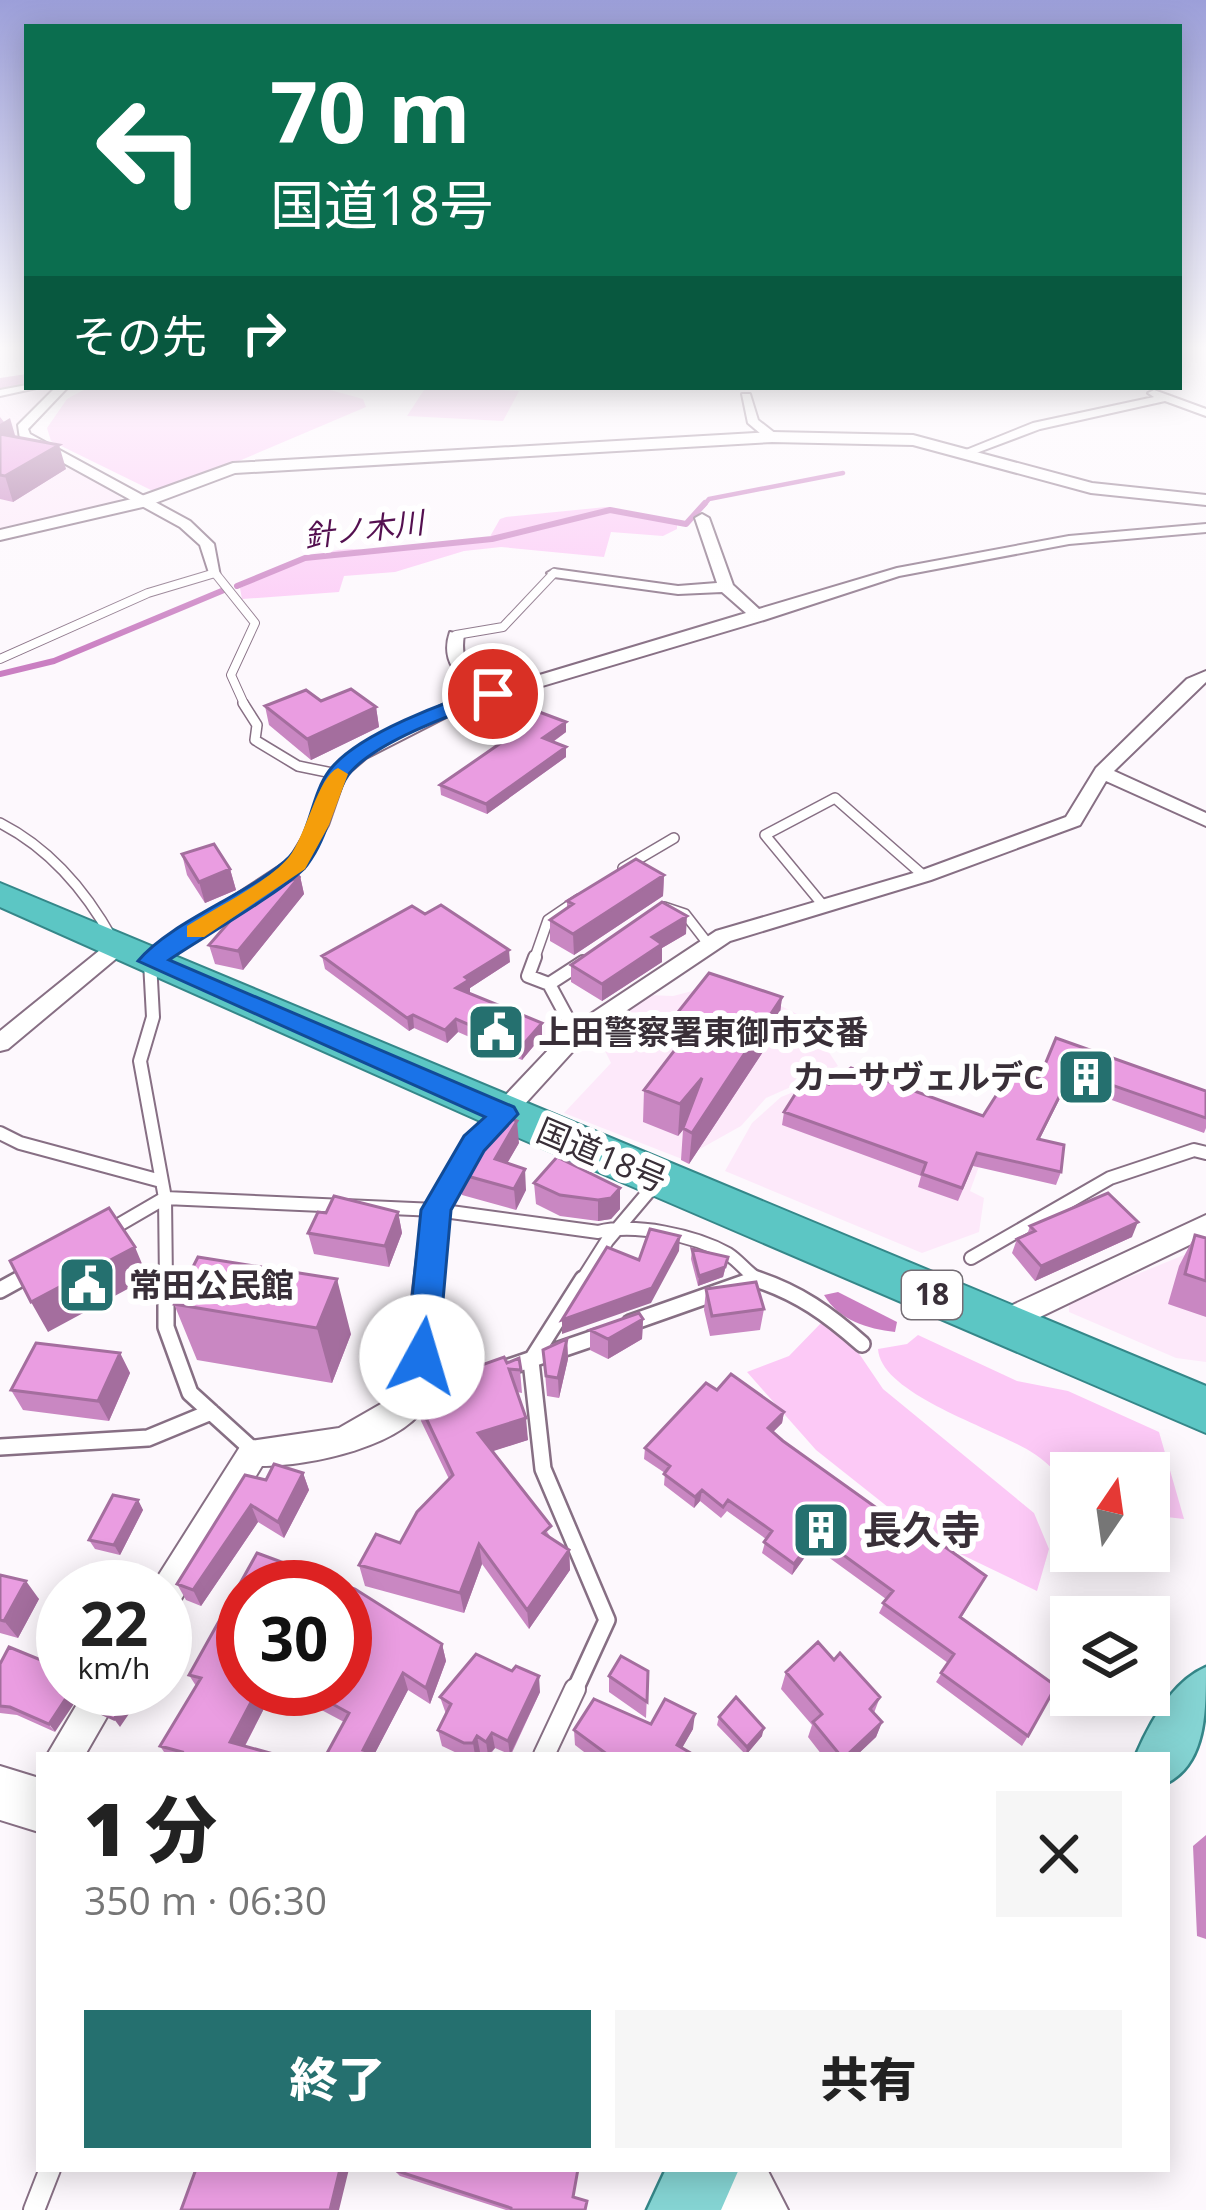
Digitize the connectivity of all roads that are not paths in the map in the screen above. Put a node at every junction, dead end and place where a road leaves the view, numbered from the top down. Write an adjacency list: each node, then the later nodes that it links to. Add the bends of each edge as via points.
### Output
1 (49, 450): 7 (street)
2 (544, 450): 7 (street, via 233,468)
3 (957, 450): 5 (street)
4 (972, 450): 5 (street)
5 (967, 452): 6 (street, via 1091,488)
6 (1206, 500)
7 (141, 502): 10 (street); 11 (street, via 207,544)
8 (702, 518): 13 (street)
9 (1206, 528): 14 (street, via 1069,540 942,563)
10 (0, 535)
11 (215, 573): 16 (lane, via 148,593); 20 (lane, via 254,623 231,660 230,689 257,725 255,740 298,766)
12 (554, 573): 13 (street, via 678,590); 15 (lane, via 502,627)
13 (726, 587): 14 (street)
14 (759, 617): 18 (street)
15 (456, 635): 18 (street, via 451,654 459,671)
16 (0, 659)
17 (1206, 676): 19 (street)
18 (493, 694): 20 (street, via 360,754)
19 (1102, 772): 21 (street); 25 (street, via 1073,821)
20 (337, 774): 31 (street, via 297,864)
21 (1206, 820)
22 (0, 823): 31 (lane, via 37,843)
23 (674, 838): 24 (lane)
24 (616, 872)
25 (924, 876): 28 (street); 28 (lane, via 835,798 765,835)
26 (0, 894): 31 (highway, 国道18号 / 18)
27 (590, 895): 33 (lane, via 548,920 541,934 528,976)
28 (822, 904): 30 (street)
29 (646, 919): 30 (lane, via 666,905 685,914)
30 (709, 945): 34 (street)
31 (134, 954): 35 (street); 36 (highway, 国道18号 / 18); 40 (lane, via 153,1017 140,1061)
32 (588, 958): 33 (lane)
33 (549, 984): 34 (lane)
34 (576, 1034): 36 (street)
35 (0, 1043)
36 (504, 1114): 39 (highway, 国道18号 / 18); 42 (street, via 474,1144)
37 (0, 1132): 40 (lane)
38 (1206, 1153): 46 (lane, via 1110,1178)
39 (659, 1180): 44 (lane); 50 (highway, 国道18号 / 18)
40 (161, 1181): 41 (lane)
41 (165, 1198): 42 (lane); 45 (lane); 55 (lane, via 166,1327 190,1393)
42 (436, 1210): 44 (lane, via 598,1232); 57 (street, via 424,1396 340,1443)
43 (1206, 1225): 50 (street)
44 (620, 1227): 48 (lane, via 701,1243); 52 (lane)
45 (90, 1241)
46 (971, 1258)
47 (50, 1263): 49 (lane)
48 (755, 1279): 51 (lane, via 791,1290); 52 (lane)
49 (0, 1290)
50 (1001, 1323): 54 (highway, 国道18号 / 18)
51 (862, 1344)
52 (531, 1361): 53 (lane); 62 (lane, via 543,1469 607,1620)
53 (495, 1371)
54 (1206, 1410)
55 (211, 1412): 56 (lane, via 148,1438); 57 (lane)
56 (0, 1447)
57 (254, 1452): 58 (street)
58 (186, 1560)
59 (1206, 1695): 63 (main road)
60 (89, 1716): 61 (street)
61 (67, 1752)
62 (545, 1752)
63 (1167, 1752)
64 (49, 2172): 67 (lane)
65 (702, 2172): 68 (main road)
66 (731, 2172): 69 (main road)
67 (34, 2210)
68 (683, 2210)
69 (755, 2210)

